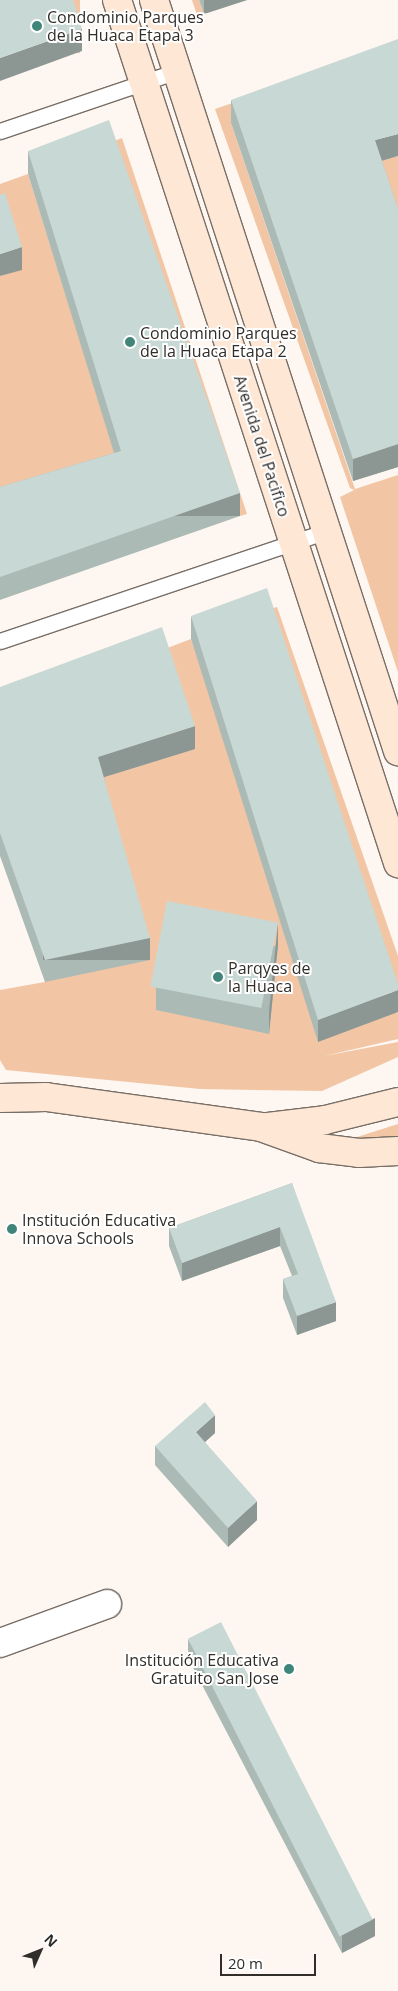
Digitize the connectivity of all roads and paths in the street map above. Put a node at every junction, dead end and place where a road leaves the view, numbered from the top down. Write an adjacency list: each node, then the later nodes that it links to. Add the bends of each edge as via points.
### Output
1 (117, 0): 4 (street, Avenida del Pacifico)
2 (154, 0): 3 (street)
3 (177, 71): 4 (lane); 6 (street)
4 (145, 82): 5 (lane); 7 (street, Avenida del Pacifico)
5 (0, 131)
6 (327, 531): 7 (lane); 9 (street)
7 (294, 543): 8 (lane); 10 (street, Avenida del Pacifico)
8 (0, 641)
9 (398, 751)
10 (398, 863)
11 (0, 1098): 13 (street, via 46,1097)
12 (398, 1102): 13 (street, via 325,1120)
13 (261, 1128): 14 (street, via 319,1148 359,1153)
14 (398, 1151)
15 (107, 1604): 16 (street)
16 (0, 1643)

